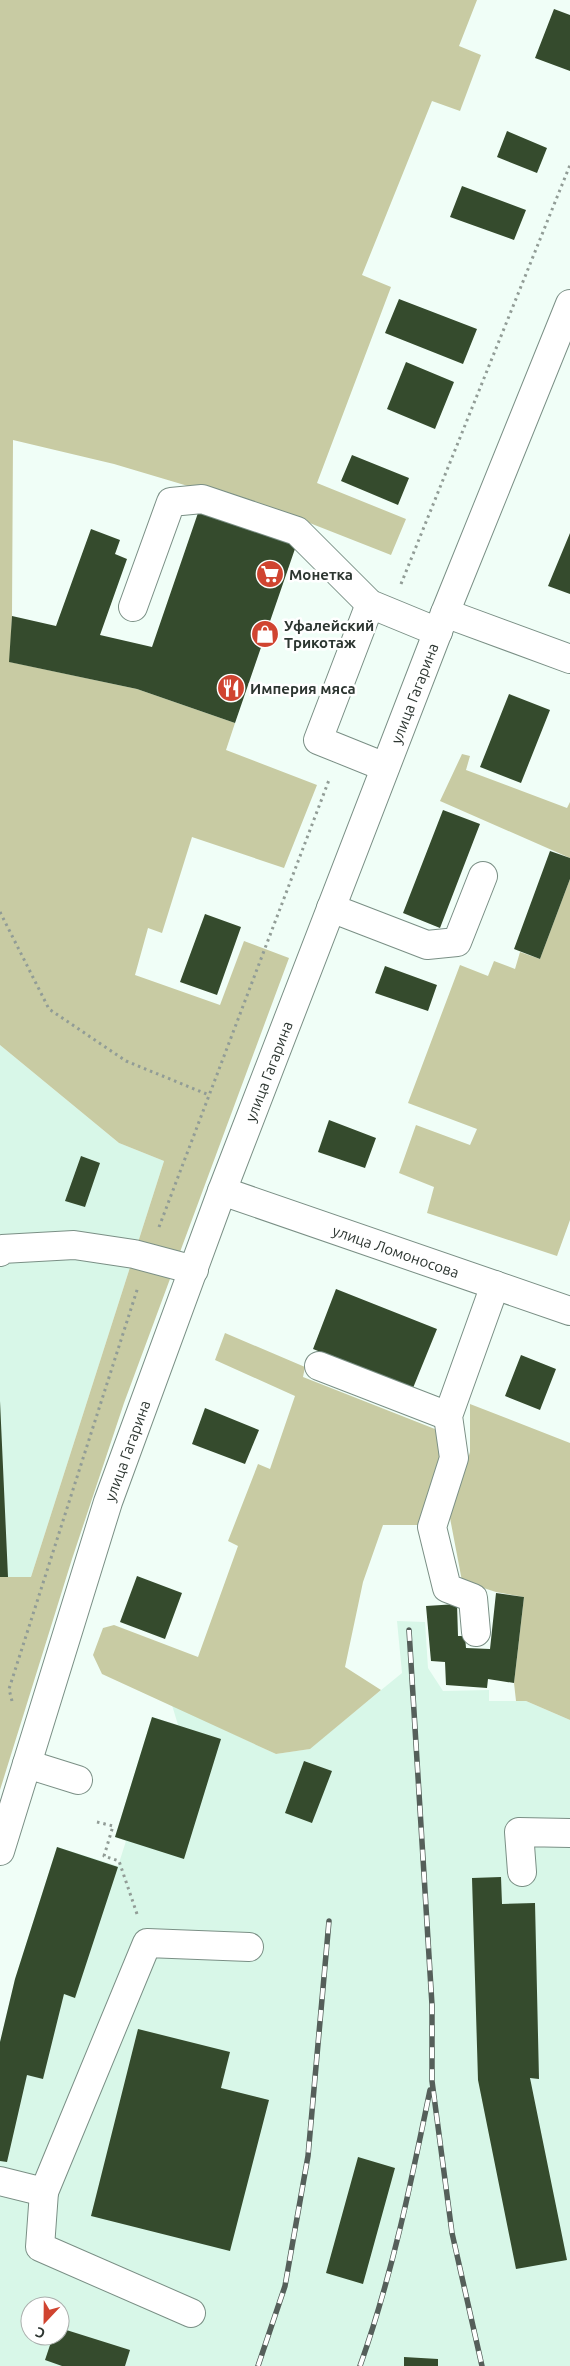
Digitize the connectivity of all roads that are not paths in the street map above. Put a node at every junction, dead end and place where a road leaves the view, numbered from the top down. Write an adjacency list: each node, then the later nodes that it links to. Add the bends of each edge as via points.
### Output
1 (570, 304): 4 (street, улица Гагарина)
2 (133, 607): 3 (street, via 171,502 202,499 297,531)
3 (380, 608): 4 (street); 6 (street, via 318,740)
4 (441, 622): 5 (street); 6 (street, улица Гагарина)
5 (570, 659)
6 (385, 767): 8 (street, улица Гагарина)
7 (483, 876): 8 (street, via 458,942 428,945)
8 (332, 908): 9 (street, улица Гагарина)
9 (222, 1191): 11 (street, улица Гагарина); 12 (street, улица Ломоносова)
10 (0, 1252): 11 (street, via 2,1249 74,1245 148,1257)
11 (194, 1270): 17 (street, улица Гагарина, via 108,1502)
12 (495, 1285): 13 (street, улица Ломоносова); 15 (street)
13 (570, 1311)
14 (319, 1366): 15 (street)
15 (448, 1416): 16 (street, via 454,1458 432,1527 447,1588 473,1598)
16 (476, 1632)
17 (28, 1764): 18 (street); 20 (street, улица Гагарина)
18 (78, 1780)
19 (570, 1833): 21 (street, via 518,1832)
20 (0, 1851)
21 (522, 1872)
22 (249, 1947): 24 (street, via 147,1943)
23 (0, 2181): 24 (street)
24 (44, 2192): 25 (street, via 40,2247)
25 (191, 2313)

